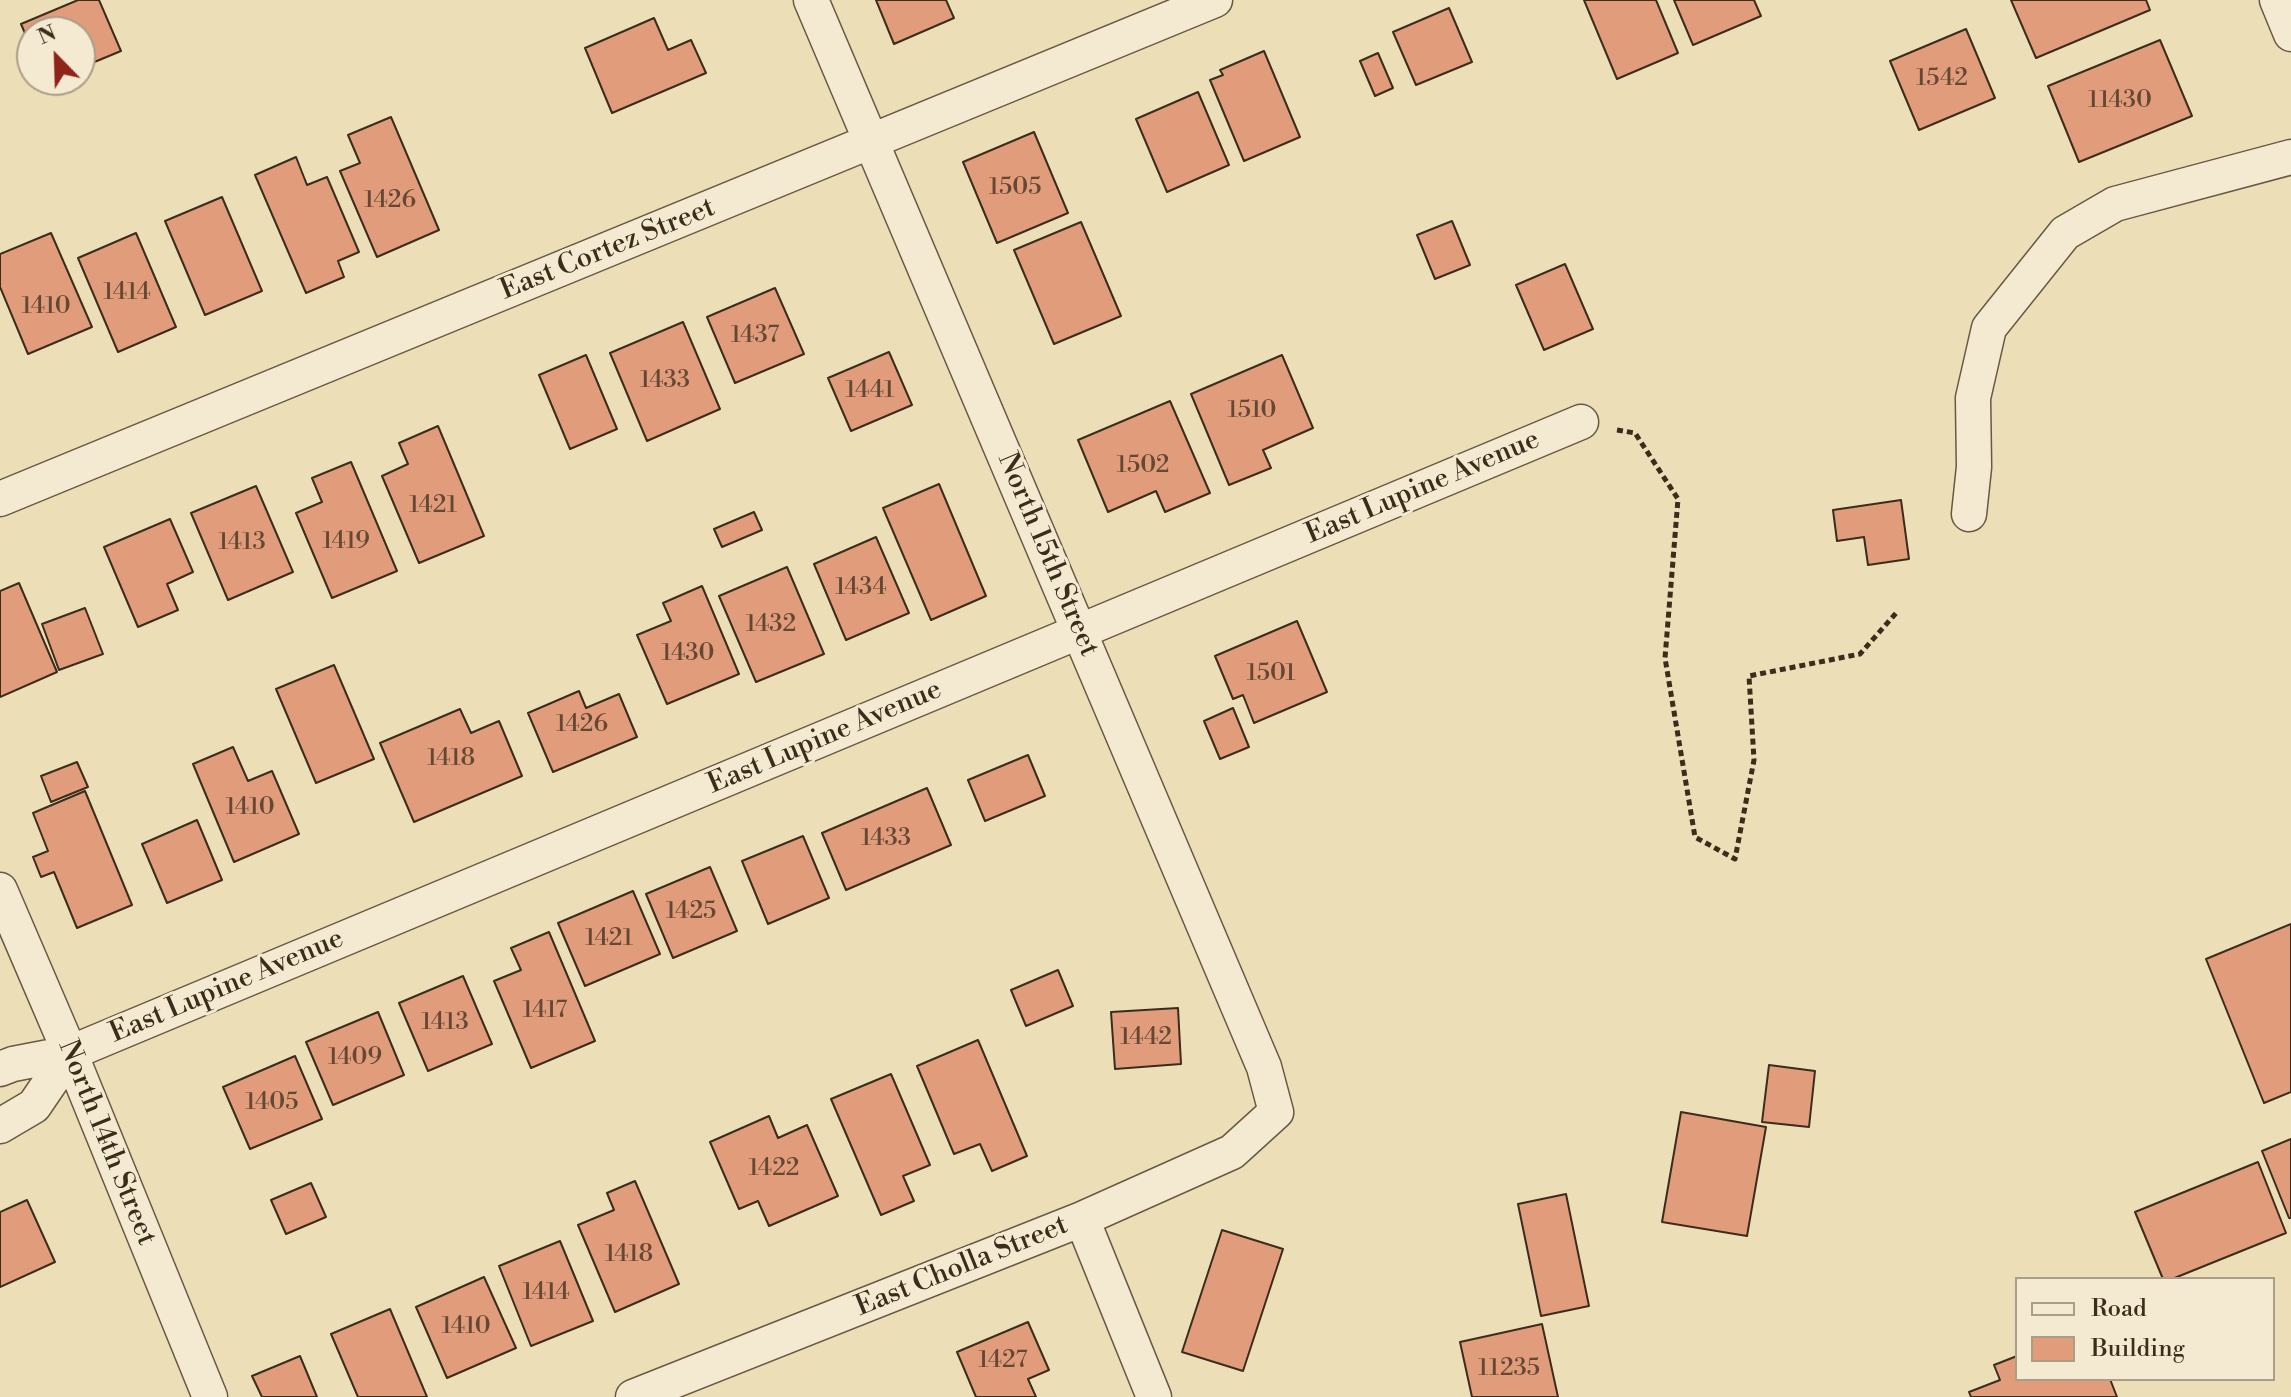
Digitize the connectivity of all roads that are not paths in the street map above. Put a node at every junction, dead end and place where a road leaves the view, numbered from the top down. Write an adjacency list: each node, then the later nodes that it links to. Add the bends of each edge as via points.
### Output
1 (811, 0): 5 (street, North 15th Street)
2 (1215, 0): 5 (street, East Cortez Street)
3 (2277, 0): 4 (street)
4 (2291, 34)
5 (872, 142): 8 (street, East Cortez Street); 10 (street, North 15th Street)
6 (2291, 157): 9 (street, via 2115,204 2065,233 1989,328 1973,398)
7 (1581, 422): 10 (street, East Lupine Avenue)
8 (0, 499)
9 (1969, 514)
10 (1080, 632): 12 (street, East Lupine Avenue); 14 (street, North 15th Street, via 1264,1067)
11 (0, 890): 12 (street, North 14th Street)
12 (70, 1053): 13 (street, East Lupine Avenue); 15 (street, via 34,1106); 17 (street, North 14th Street)
13 (0, 1069)
14 (1276, 1112): 16 (street, East Cholla Street, via 1232,1152)
15 (0, 1126)
16 (1082, 1219): 18 (street, East Cholla Street); 19 (street)
17 (210, 1397)
18 (633, 1397)
19 (1154, 1397)

